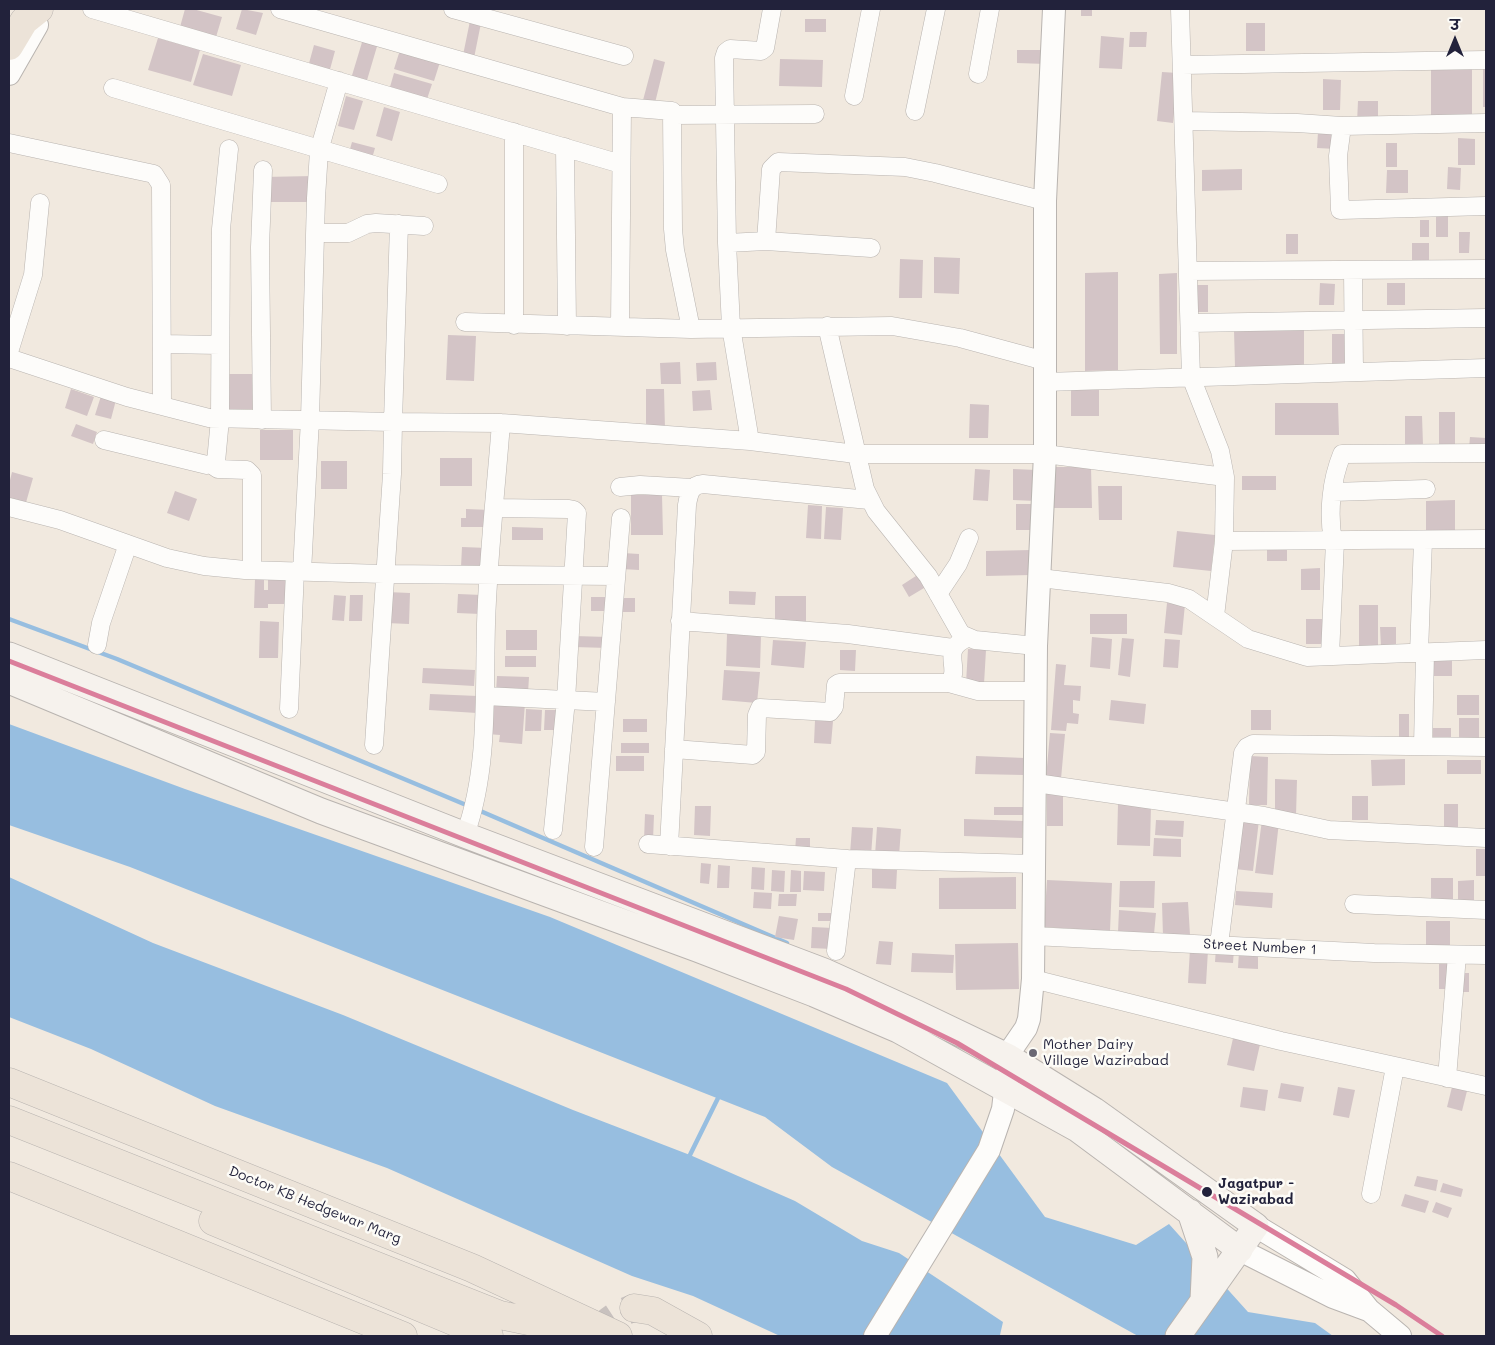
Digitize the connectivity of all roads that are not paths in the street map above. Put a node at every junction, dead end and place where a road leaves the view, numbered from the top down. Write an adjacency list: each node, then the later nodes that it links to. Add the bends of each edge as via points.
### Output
1 (39, 9): 13 (highway, via 24,21)
2 (46, 9): 17 (street)
3 (92, 9): 12 (street)
4 (280, 9): 22 (street)
5 (454, 9): 14 (street)
6 (772, 9): 26 (street, via 764,50 736,48 726,52)
7 (871, 9): 21 (street)
8 (936, 9): 23 (street)
9 (990, 9): 18 (street)
10 (1054, 9): 38 (street)
11 (1180, 9): 16 (street)
12 (149, 17): 19 (street)
13 (9, 46)
14 (624, 56)
15 (1486, 60): 16 (street)
16 (1182, 64): 27 (street)
17 (9, 74)
18 (978, 74)
19 (338, 81): 30 (street); 34 (street)
20 (113, 88): 34 (street)
21 (854, 96)
22 (622, 107): 25 (street, via 669,110); 35 (street)
23 (915, 111)
24 (815, 114): 26 (street)
25 (673, 115): 26 (street); 59 (street, via 673,229)
26 (725, 116): 45 (street)
27 (1184, 121): 29 (street, via 1297,122); 49 (street)
28 (1486, 123): 29 (street)
29 (1342, 126): 40 (street, via 1338,156 1340,210)
30 (514, 132): 32 (street); 54 (street)
31 (9, 143): 60 (street, via 154,174 159,178)
32 (565, 147): 35 (street); 55 (street)
33 (229, 149): 61 (street, via 221,229)
34 (319, 151): 37 (street); 43 (street)
35 (621, 164): 56 (street)
36 (263, 170): 71 (street, via 260,238)
37 (438, 184)
38 (1045, 201): 44 (street, via 905,167 778,162 771,169); 65 (street)
39 (40, 203): 62 (street, via 33,275)
40 (1486, 206)
41 (399, 224): 42 (street); 43 (street, via 367,224 348,233); 72 (street)
42 (424, 226)
43 (315, 233): 70 (street)
44 (766, 241): 45 (street); 46 (street)
45 (727, 243): 58 (street)
46 (871, 248)
47 (1486, 269): 48 (street)
48 (1353, 270): 49 (street); 51 (street)
49 (1188, 271): 53 (street)
50 (1486, 318): 51 (street)
51 (1354, 320): 53 (street); 66 (street)
52 (465, 322): 54 (street)
53 (1190, 323): 67 (street)
54 (514, 325): 55 (street)
55 (567, 326): 56 (street)
56 (620, 326): 59 (street)
57 (827, 326): 58 (street); 65 (street, via 892,326 918,330); 77 (street)
58 (731, 327): 59 (street); 75 (street)
59 (691, 329)
60 (162, 344): 61 (street); 68 (street)
61 (220, 345): 69 (street)
62 (9, 352)
63 (9, 358): 68 (street)
64 (1486, 368): 66 (street)
65 (1045, 371): 67 (street); 78 (street)
66 (1354, 372): 67 (street)
67 (1192, 377): 80 (street, via 1220,451)
68 (162, 406): 69 (street)
69 (220, 418): 71 (street); 79 (street, via 218,458)
70 (310, 419): 71 (street); 72 (street); 96 (street)
71 (262, 420)
72 (393, 422): 73 (street); 97 (street)
73 (501, 423): 75 (street); 87 (street)
74 (104, 440): 79 (street)
75 (750, 441): 77 (street)
76 (1486, 453): 84 (street, via 1342,454 1336,468)
77 (856, 454): 78 (street); 85 (street)
78 (1045, 454): 80 (street); 101 (street)
79 (212, 465): 95 (street, via 218,469 247,470 252,476)
80 (1225, 477): 92 (street)
81 (620, 487): 82 (street)
82 (692, 488): 85 (street, via 703,484); 104 (street, via 687,505)
83 (1426, 489): 84 (street)
84 (1333, 492): 93 (street, via 1330,522)
85 (869, 500): 102 (street, via 921,565)
86 (9, 507): 94 (street, via 60,520)
87 (495, 508): 98 (street); 99 (street, via 574,510 578,519)
88 (621, 518): 100 (street)
89 (969, 538): 102 (street, via 958,564)
90 (1486, 539): 91 (street)
91 (1423, 540): 93 (street); 110 (street)
92 (1224, 541): 93 (street); 103 (street)
93 (1334, 541): 112 (street)
94 (128, 544): 95 (street, via 167,558 204,566); 106 (street)
95 (252, 570): 96 (street)
96 (298, 572): 97 (street); 119 (street)
97 (384, 574): 98 (street); 120 (street)
98 (490, 575): 99 (street); 116 (street)
99 (573, 576): 100 (street); 117 (street)
100 (616, 576): 118 (street)
101 (1040, 578): 103 (street, via 1168,593 1189,599); 107 (street)
102 (938, 594): 105 (street, via 957,628)
103 (1215, 616): 112 (street, via 1248,639 1306,656)
104 (680, 621): 108 (street, via 848,634); 123 (street)
105 (967, 638): 107 (street); 108 (street)
106 (97, 645)
107 (1036, 646): 115 (street)
108 (952, 648): 114 (street, via 952,679)
109 (1486, 650): 110 (street)
110 (1422, 653): 112 (street); 121 (street)
111 (9, 655): 126 (main road)
112 (1330, 656)
113 (9, 682): 147 (main road, via 321,811 814,994 898,1030)
114 (949, 683): 115 (street, via 978,691); 123 (street, via 839,683 830,712 760,708 756,752 753,755)
115 (1037, 691): 124 (street)
116 (485, 696): 117 (street); 126 (street)
117 (566, 700): 118 (street); 127 (street)
118 (606, 702): 131 (street)
119 (289, 709)
120 (374, 745)
121 (1424, 746): 122 (street); 125 (street, via 1253,744 1243,753)
122 (1486, 747)
123 (674, 749): 130 (street)
124 (1036, 783): 125 (street); 133 (street)
125 (1237, 812): 128 (street, via 1329,830); 137 (street)
126 (471, 818): 142 (main road, via 824,971)
127 (553, 830)
128 (1486, 838)
129 (648, 844): 130 (street)
130 (669, 846): 132 (street)
131 (594, 847)
132 (847, 859): 133 (street); 138 (street)
133 (1034, 864): 136 (street)
134 (1354, 904): 135 (street)
135 (1486, 910)
136 (1033, 936): 137 (street, Street Number 1); 141 (street)
137 (1219, 945): 139 (street, Street Number 1)
138 (836, 951)
139 (1457, 955): 140 (street, Street Number 1); 144 (street)
140 (1486, 955)
141 (1032, 979): 142 (street, via 1026,1028); 143 (street)
142 (1009, 1057): 147 (street); 153 (main road, via 1094,1110)
143 (1394, 1067): 144 (street); 151 (street)
144 (1447, 1078): 146 (street)
145 (9, 1082): 162 (highway, Doctor KB Hedgewar Marg, via 472,1268)
146 (1486, 1086)
147 (1006, 1088): 152 (main road, via 1077,1129); 164 (street, via 990,1150)
148 (9, 1120): 155 (highway)
149 (9, 1137): 155 (highway)
150 (10, 1182): 159 (highway)
151 (1371, 1194)
152 (1190, 1212): 154 (main road); 158 (main road, via 1205,1257)
153 (1256, 1226): 154 (main road); 157 (street, via 1345,1280)
154 (1240, 1250): 157 (street, via 1333,1297); 158 (main road)
155 (440, 1303): 160 (highway); 161 (highway)
156 (634, 1308): 163 (highway, via 653,1311)
157 (1369, 1310): 165 (street)
158 (1191, 1318)
159 (403, 1336)
160 (489, 1336)
161 (603, 1336)
162 (618, 1336)
163 (698, 1336)
164 (875, 1336)
165 (1400, 1336)

